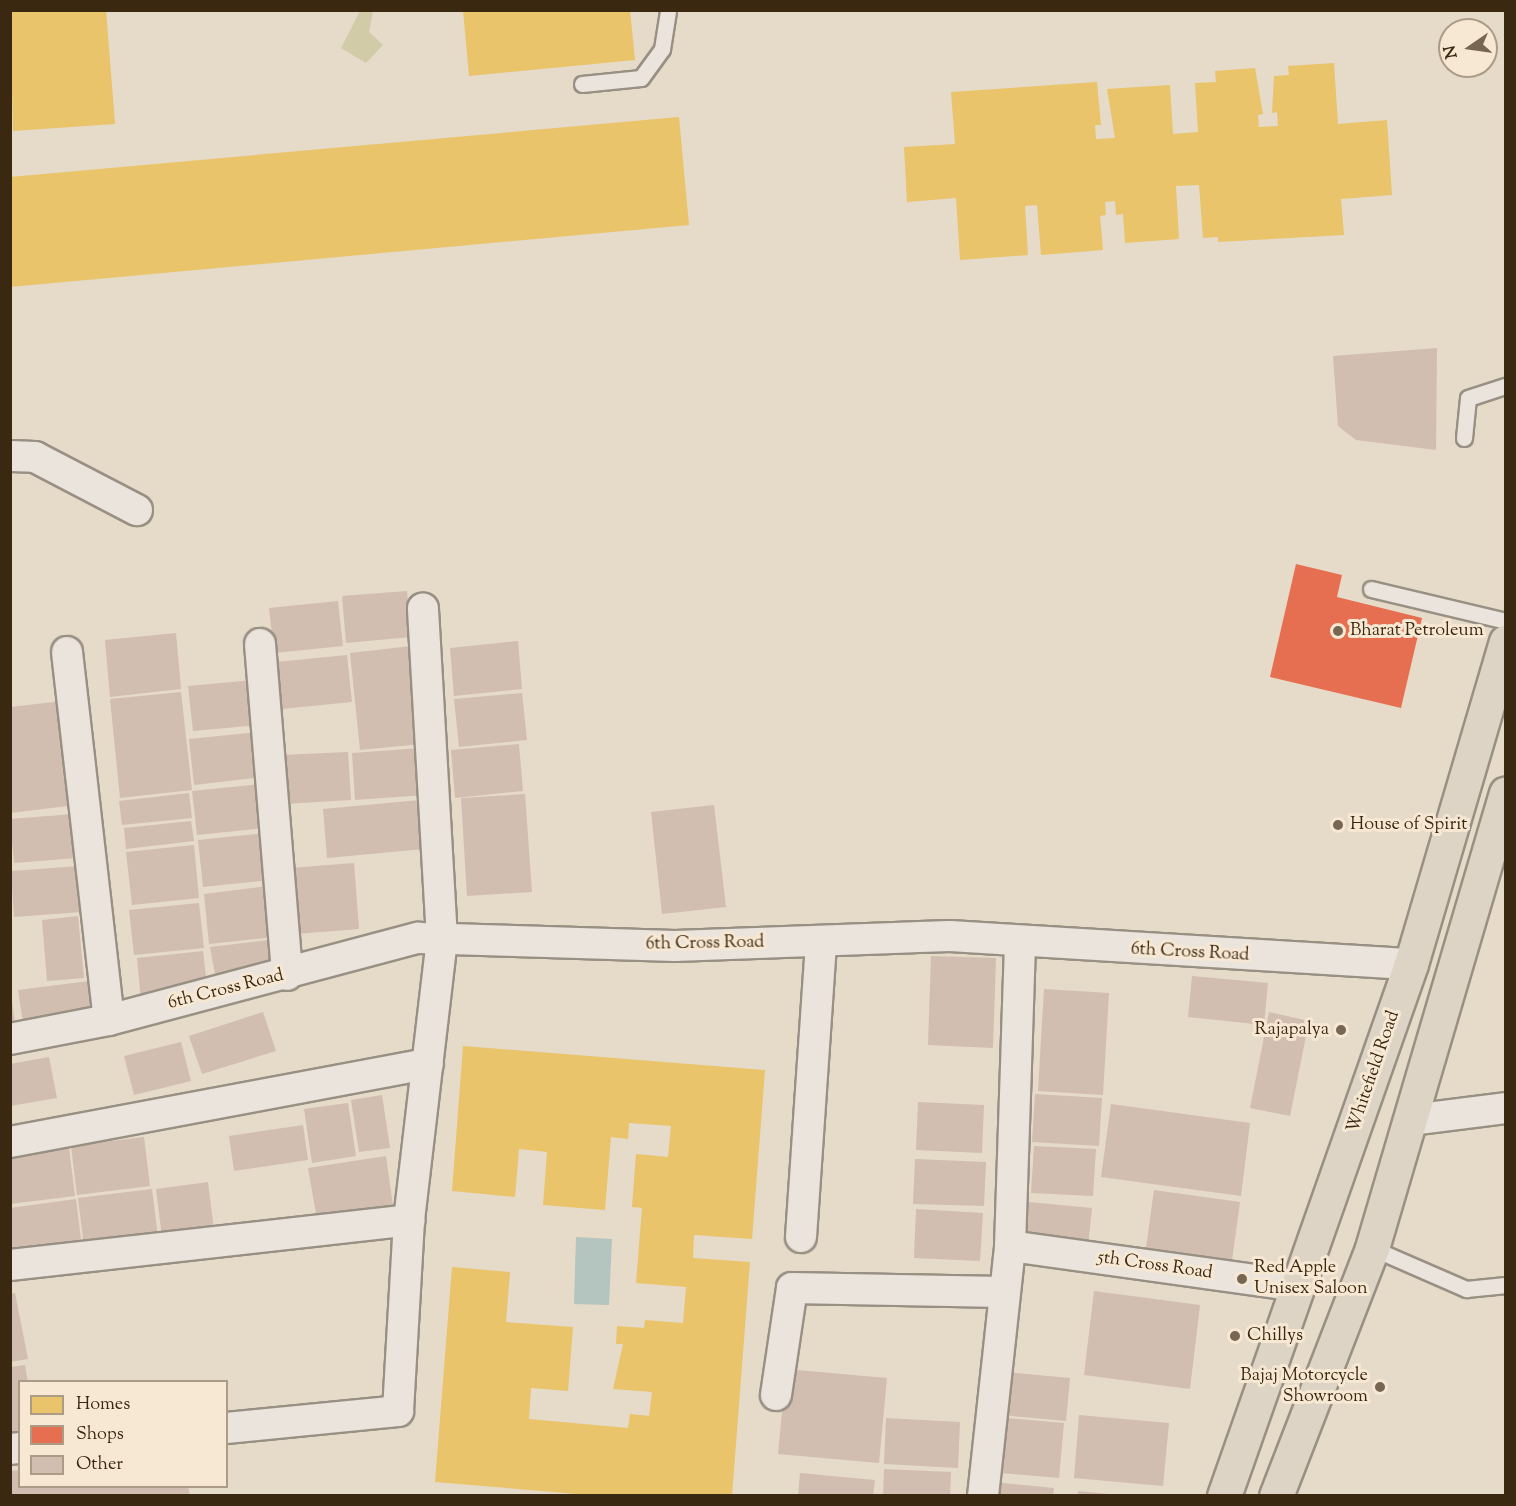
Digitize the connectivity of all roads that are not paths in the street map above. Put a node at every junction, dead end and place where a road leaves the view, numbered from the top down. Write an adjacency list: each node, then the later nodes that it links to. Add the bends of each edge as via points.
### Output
1 (668, 10): 2 (lane, via 662,49 641,78)
2 (582, 84)
3 (1506, 386): 4 (lane, via 1468,398)
4 (1464, 438)
5 (10, 456): 6 (street, via 35,457)
6 (137, 510)
7 (1371, 589): 9 (lane)
8 (423, 609): 14 (street)
9 (1506, 621)
10 (1506, 642): 17 (main road, Whitefield Road)
11 (260, 644): 18 (street)
12 (67, 652): 19 (street)
13 (1506, 794): 23 (main road)
14 (442, 939): 15 (street, 6th Cross Road, via 675,946); 18 (street, 6th Cross Road, via 417,938); 21 (street)
15 (821, 942): 16 (street, 6th Cross Road, via 950,936); 26 (street)
16 (1020, 943): 17 (street, 6th Cross Road); 27 (street)
17 (1411, 964): 31 (main road, Whitefield Road)
18 (287, 975): 19 (street, 6th Cross Road)
19 (109, 1020): 20 (street, 6th Cross Road)
20 (10, 1039)
21 (428, 1064): 24 (street); 25 (street)
22 (1506, 1108): 23 (street)
23 (1411, 1120): 28 (main road)
24 (10, 1142)
25 (409, 1220): 29 (street); 34 (street, via 398,1411)
26 (801, 1237)
27 (1010, 1246): 31 (street, 5th Cross Road); 32 (street)
28 (1372, 1248): 30 (lane, via 1467,1289); 37 (main road)
29 (10, 1265)
30 (1506, 1285)
31 (1299, 1286): 36 (main road, Whitefield Road)
32 (1002, 1292): 33 (street, via 792,1288); 35 (street)
33 (776, 1395)
34 (228, 1428)
35 (983, 1496)
36 (1224, 1496)
37 (1276, 1496)

